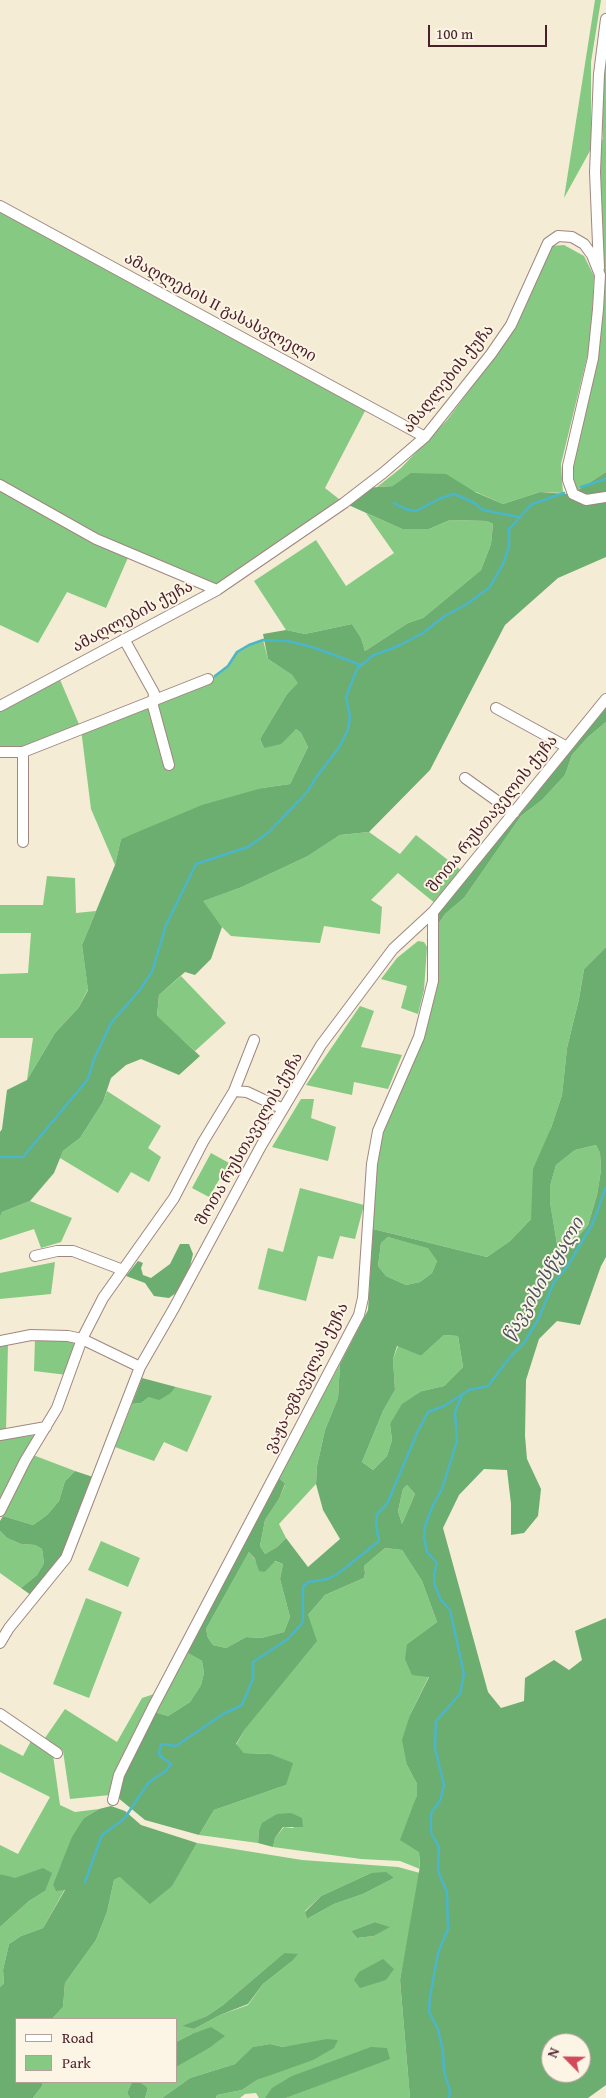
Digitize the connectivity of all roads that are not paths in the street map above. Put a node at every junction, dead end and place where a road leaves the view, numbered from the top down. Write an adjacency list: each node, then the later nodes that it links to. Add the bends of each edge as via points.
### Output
1 (606, 19): 3 (street, via 599,74 595,172)
2 (0, 206): 4 (street, ამაღლების II გასასვლელი)
3 (600, 275): 4 (street, ამაღლების ქუჩა, via 584,244 572,237 558,236 548,243 511,325); 6 (street, ამაღლების ქუჩა, via 593,358 568,466 568,480 573,494 586,500)
4 (425, 437): 7 (street, ამაღლების ქუჩა, via 344,503)
5 (0, 485): 7 (street, via 96,539)
6 (606, 497)
7 (217, 590): 8 (street, ამაღლების ქუჩა)
8 (124, 639): 11 (street, via 154,692); 12 (street, ამაღლების ქუჩა)
9 (208, 679): 11 (street)
10 (606, 699): 14 (street, შოთა რუსთაველის ქუჩა)
11 (154, 700): 16 (street); 17 (street)
12 (0, 706)
13 (496, 708): 14 (street)
14 (567, 747): 19 (street, შოთა რუსთაველის ქუჩა)
15 (0, 752): 16 (street)
16 (23, 752): 20 (street)
17 (169, 765)
18 (465, 778): 19 (street)
19 (514, 812): 21 (street, შოთა რუსთაველის ქუჩა)
20 (23, 842)
21 (433, 912): 24 (street, შოთა რუსთაველის ქუჩა, via 382,962 321,1045); 36 (street, ვაჟა-ფშაველას ქუჩა, via 433,982 419,1037 378,1132 372,1164 363,1298 358,1315 119,1775)
22 (254, 1040): 23 (street)
23 (234, 1091): 24 (street, via 247,1092); 26 (street, via 174,1198)
24 (283, 1108): 29 (street, შოთა რუსთაველის ქუჩა)
25 (35, 1256): 26 (street, via 73,1251)
26 (123, 1270): 27 (street, via 103,1298)
27 (82, 1339): 28 (street, via 31,1335); 29 (street); 30 (street, via 60,1400)
28 (0, 1341)
29 (140, 1367): 33 (street, შოთა რუსთაველის ქუჩა, via 66,1558)
30 (46, 1427): 31 (street); 32 (street)
31 (0, 1435)
32 (0, 1511)
33 (0, 1643)
34 (0, 1714): 35 (street)
35 (57, 1753)
36 (113, 1800)

